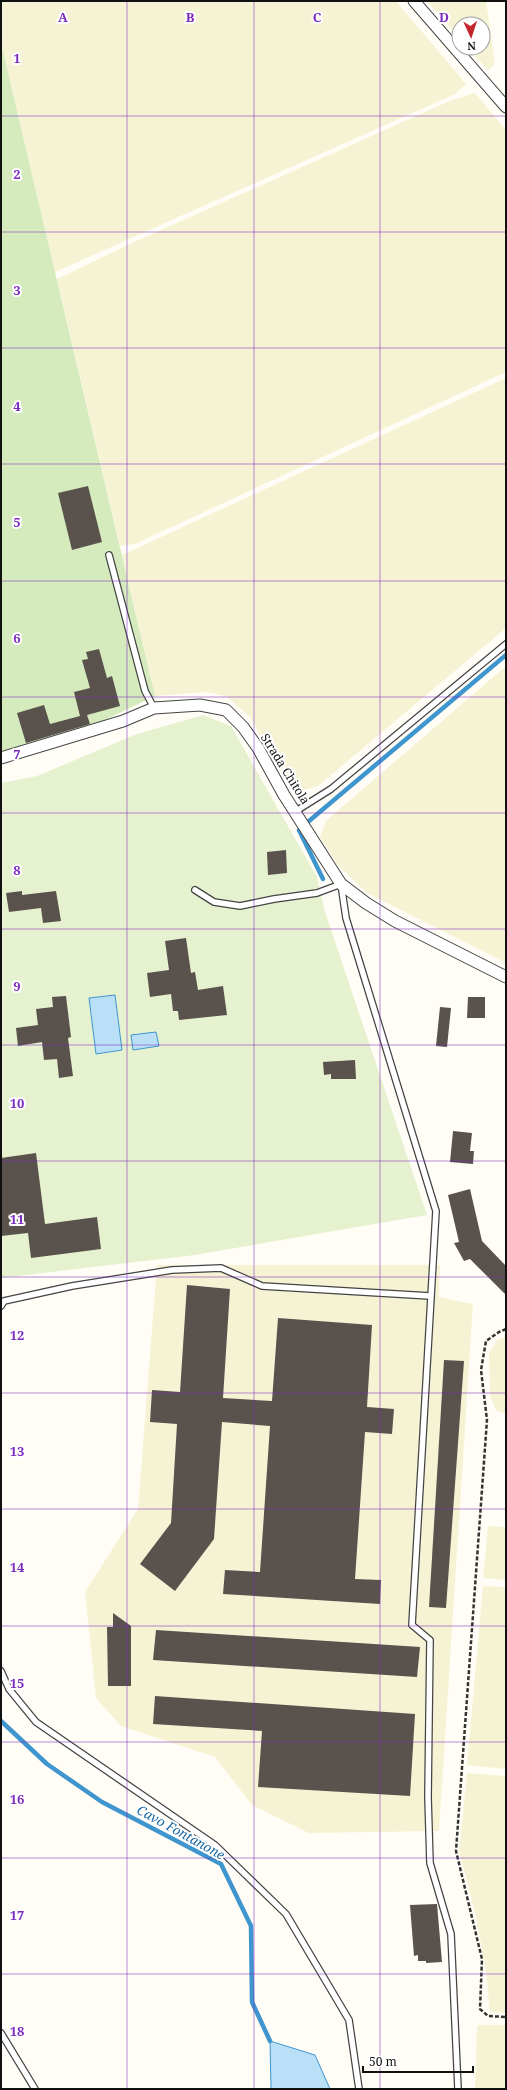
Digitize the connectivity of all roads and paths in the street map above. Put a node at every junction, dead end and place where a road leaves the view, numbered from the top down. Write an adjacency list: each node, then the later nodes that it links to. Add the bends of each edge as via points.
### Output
1 (414, 1): 2 (street)
2 (506, 107)
3 (109, 555): 5 (lane, via 145,691)
4 (506, 644): 7 (lane, via 332,789)
5 (154, 708): 6 (street, Strada Chitola, via 123,721); 7 (street, Strada Chitola, via 200,705 226,710 243,727 258,748 284,795)
6 (1, 758)
7 (296, 811): 8 (street, Strada Chitola)
8 (341, 884): 9 (lane, via 317,893 240,906 214,902); 10 (street, Strada Chitola, via 395,921); 11 (lane, via 346,918 436,1211)
9 (195, 890)
10 (506, 977)
11 (430, 1296): 12 (lane, via 262,1286 221,1268 172,1270 72,1286 4,1301); 19 (lane, via 412,1625 430,1640 430,1863 451,1934)
12 (1, 1306)
13 (506, 1329): 15 (path, via 486,1341 481,1370 487,1420 456,1851 482,1959 480,2009 488,2016)
14 (1, 1671): 18 (lane, via 9,1689 36,1722 215,1845 286,1914 349,2020)
15 (506, 2017)
16 (1, 2033): 17 (lane)
17 (35, 2089)
18 (359, 2089)
19 (458, 2089)

